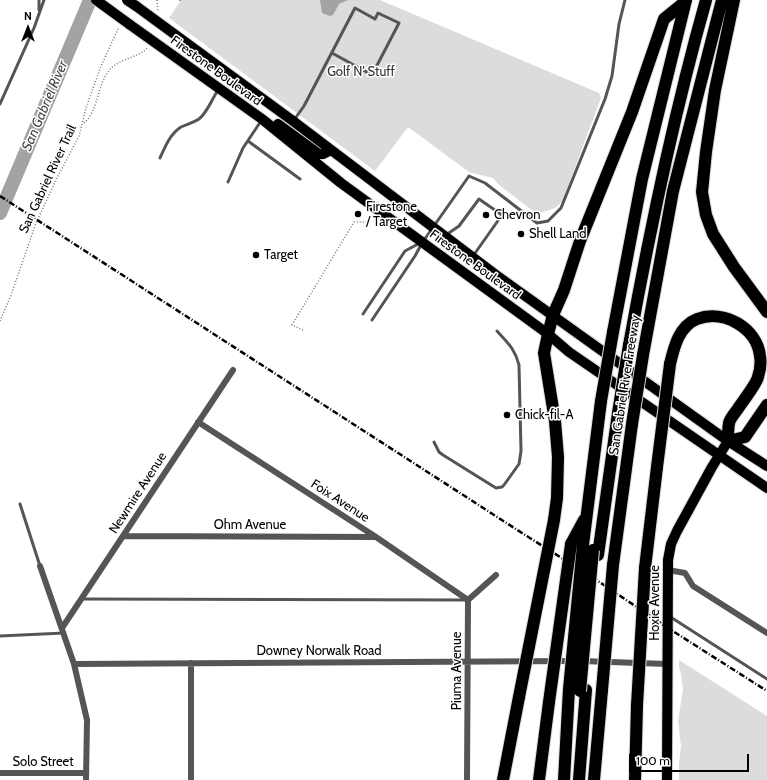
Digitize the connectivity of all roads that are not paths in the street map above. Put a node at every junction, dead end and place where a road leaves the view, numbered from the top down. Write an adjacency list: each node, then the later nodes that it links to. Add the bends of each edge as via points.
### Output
1 (39, 0): 11 (lane)
2 (44, 0): 11 (lane)
3 (96, 0): 13 (main road, Firestone Boulevard, bridge)
4 (127, 0): 16 (main road, Firestone Boulevard, bridge)
5 (625, 0): 22 (lane, via 612,76 561,208 548,221 537,223 485,183 469,176)
6 (686, 0): 28 (highway, via 664,19 632,112); 42 (highway, San Gabriel River Freeway, bridge, via 642,179 601,401)
7 (700, 0): 32 (highway, via 655,182)
8 (706, 0): 32 (highway, via 656,200)
9 (722, 0): 61 (highway, San Gabriel River Freeway, bridge, via 673,191 643,355 613,565)
10 (734, 0): 26 (highway, via 715,90 702,192 712,234)
11 (39, 11): 14 (lane)
12 (332, 54): 12 (lane, via 355,8 375,18 378,13 399,23 372,75); 16 (lane)
13 (219, 88): 15 (main road, Firestone Boulevard); 19 (lane, via 204,114 182,127 170,138)
14 (0, 104)
15 (262, 120): 17 (lane); 18 (main road, via 277,123 318,154); 24 (main road, Firestone Boulevard)
16 (293, 122): 18 (main road, Firestone Boulevard)
17 (248, 141): 20 (lane); 21 (lane)
18 (331, 150): 22 (main road, Firestone Boulevard)
19 (160, 158)
20 (300, 179)
21 (228, 182)
22 (433, 227): 23 (main road, Firestone Boulevard); 24 (lane)
23 (445, 236): 25 (main road, Firestone Boulevard); 25 (lane, via 459,226 479,200 502,216)
24 (422, 243): 27 (lane, via 405,251); 29 (lane); 31 (main road, Firestone Boulevard)
25 (472, 257): 28 (main road, Firestone Boulevard)
26 (767, 312)
27 (363, 314)
28 (553, 315): 31 (highway); 37 (main road, Firestone Boulevard)
29 (372, 320)
30 (497, 331): 36 (lane, via 511,345 520,365 519,464 504,485 496,488 443,455)
31 (548, 334): 38 (main road, Firestone Boulevard, via 569,352); 66 (highway, bridge, via 544,353 555,421 558,457 557,498)
32 (626, 342): 45 (highway)
33 (233, 370): 35 (street, Newmire Avenue)
34 (767, 405): 37 (highway, via 745,437)
35 (198, 422): 43 (street, Newmire Avenue); 44 (street, Foix Avenue)
36 (434, 442)
37 (728, 442): 38 (main road, Hoxie Avenue); 39 (main road, Firestone Boulevard); 72 (highway, bridge, via 729,422 758,377 760,356 751,335 741,325 719,317 697,319 680,334 670,364 645,568)
38 (718, 456): 40 (main road, Firestone Boulevard); 47 (main road, Hoxie Avenue, via 671,544)
39 (767, 466)
40 (767, 488)
41 (20, 504): 46 (lane)
42 (588, 514): 45 (highway, San Gabriel River Freeway); 67 (highway, bridge, via 571,544)
43 (124, 536): 44 (street, Ohm Avenue); 49 (street, Newmire Avenue)
44 (376, 537): 50 (street, Foix Avenue)
45 (592, 550): 60 (highway, San Gabriel River Freeway, bridge); 60 (highway)
46 (40, 566): 52 (street)
47 (668, 570): 51 (main road, Hoxie Avenue); 53 (street, via 685,573 694,586)
48 (496, 575): 50 (street)
49 (81, 599): 50 (lane); 52 (street, Newmire Avenue)
50 (468, 600): 55 (street, Piuma Avenue)
51 (668, 616): 58 (main road, Hoxie Avenue); 59 (lane)
52 (63, 631): 54 (lane); 57 (street)
53 (767, 633)
54 (0, 636)
55 (467, 661): 56 (street, Downey Norwalk Road); 58 (street, Downey Norwalk Road); 65 (street, Piuma Avenue)
56 (191, 663): 57 (street, Downey Norwalk Road); 64 (street)
57 (74, 664): 63 (street, via 87,720)
58 (667, 664): 73 (main road, Hoxie Avenue)
59 (767, 679)
60 (578, 690): 68 (highway, San Gabriel River Freeway, via 564,757); 69 (highway)
61 (602, 690): 70 (highway, San Gabriel River Freeway); 71 (highway)
62 (0, 773): 63 (street, Solo Street)
63 (86, 777)
64 (190, 780)
65 (467, 780)
66 (503, 780)
67 (539, 780)
68 (564, 780)
69 (579, 780)
70 (594, 780)
71 (602, 780)
72 (635, 780)
73 (667, 780)

